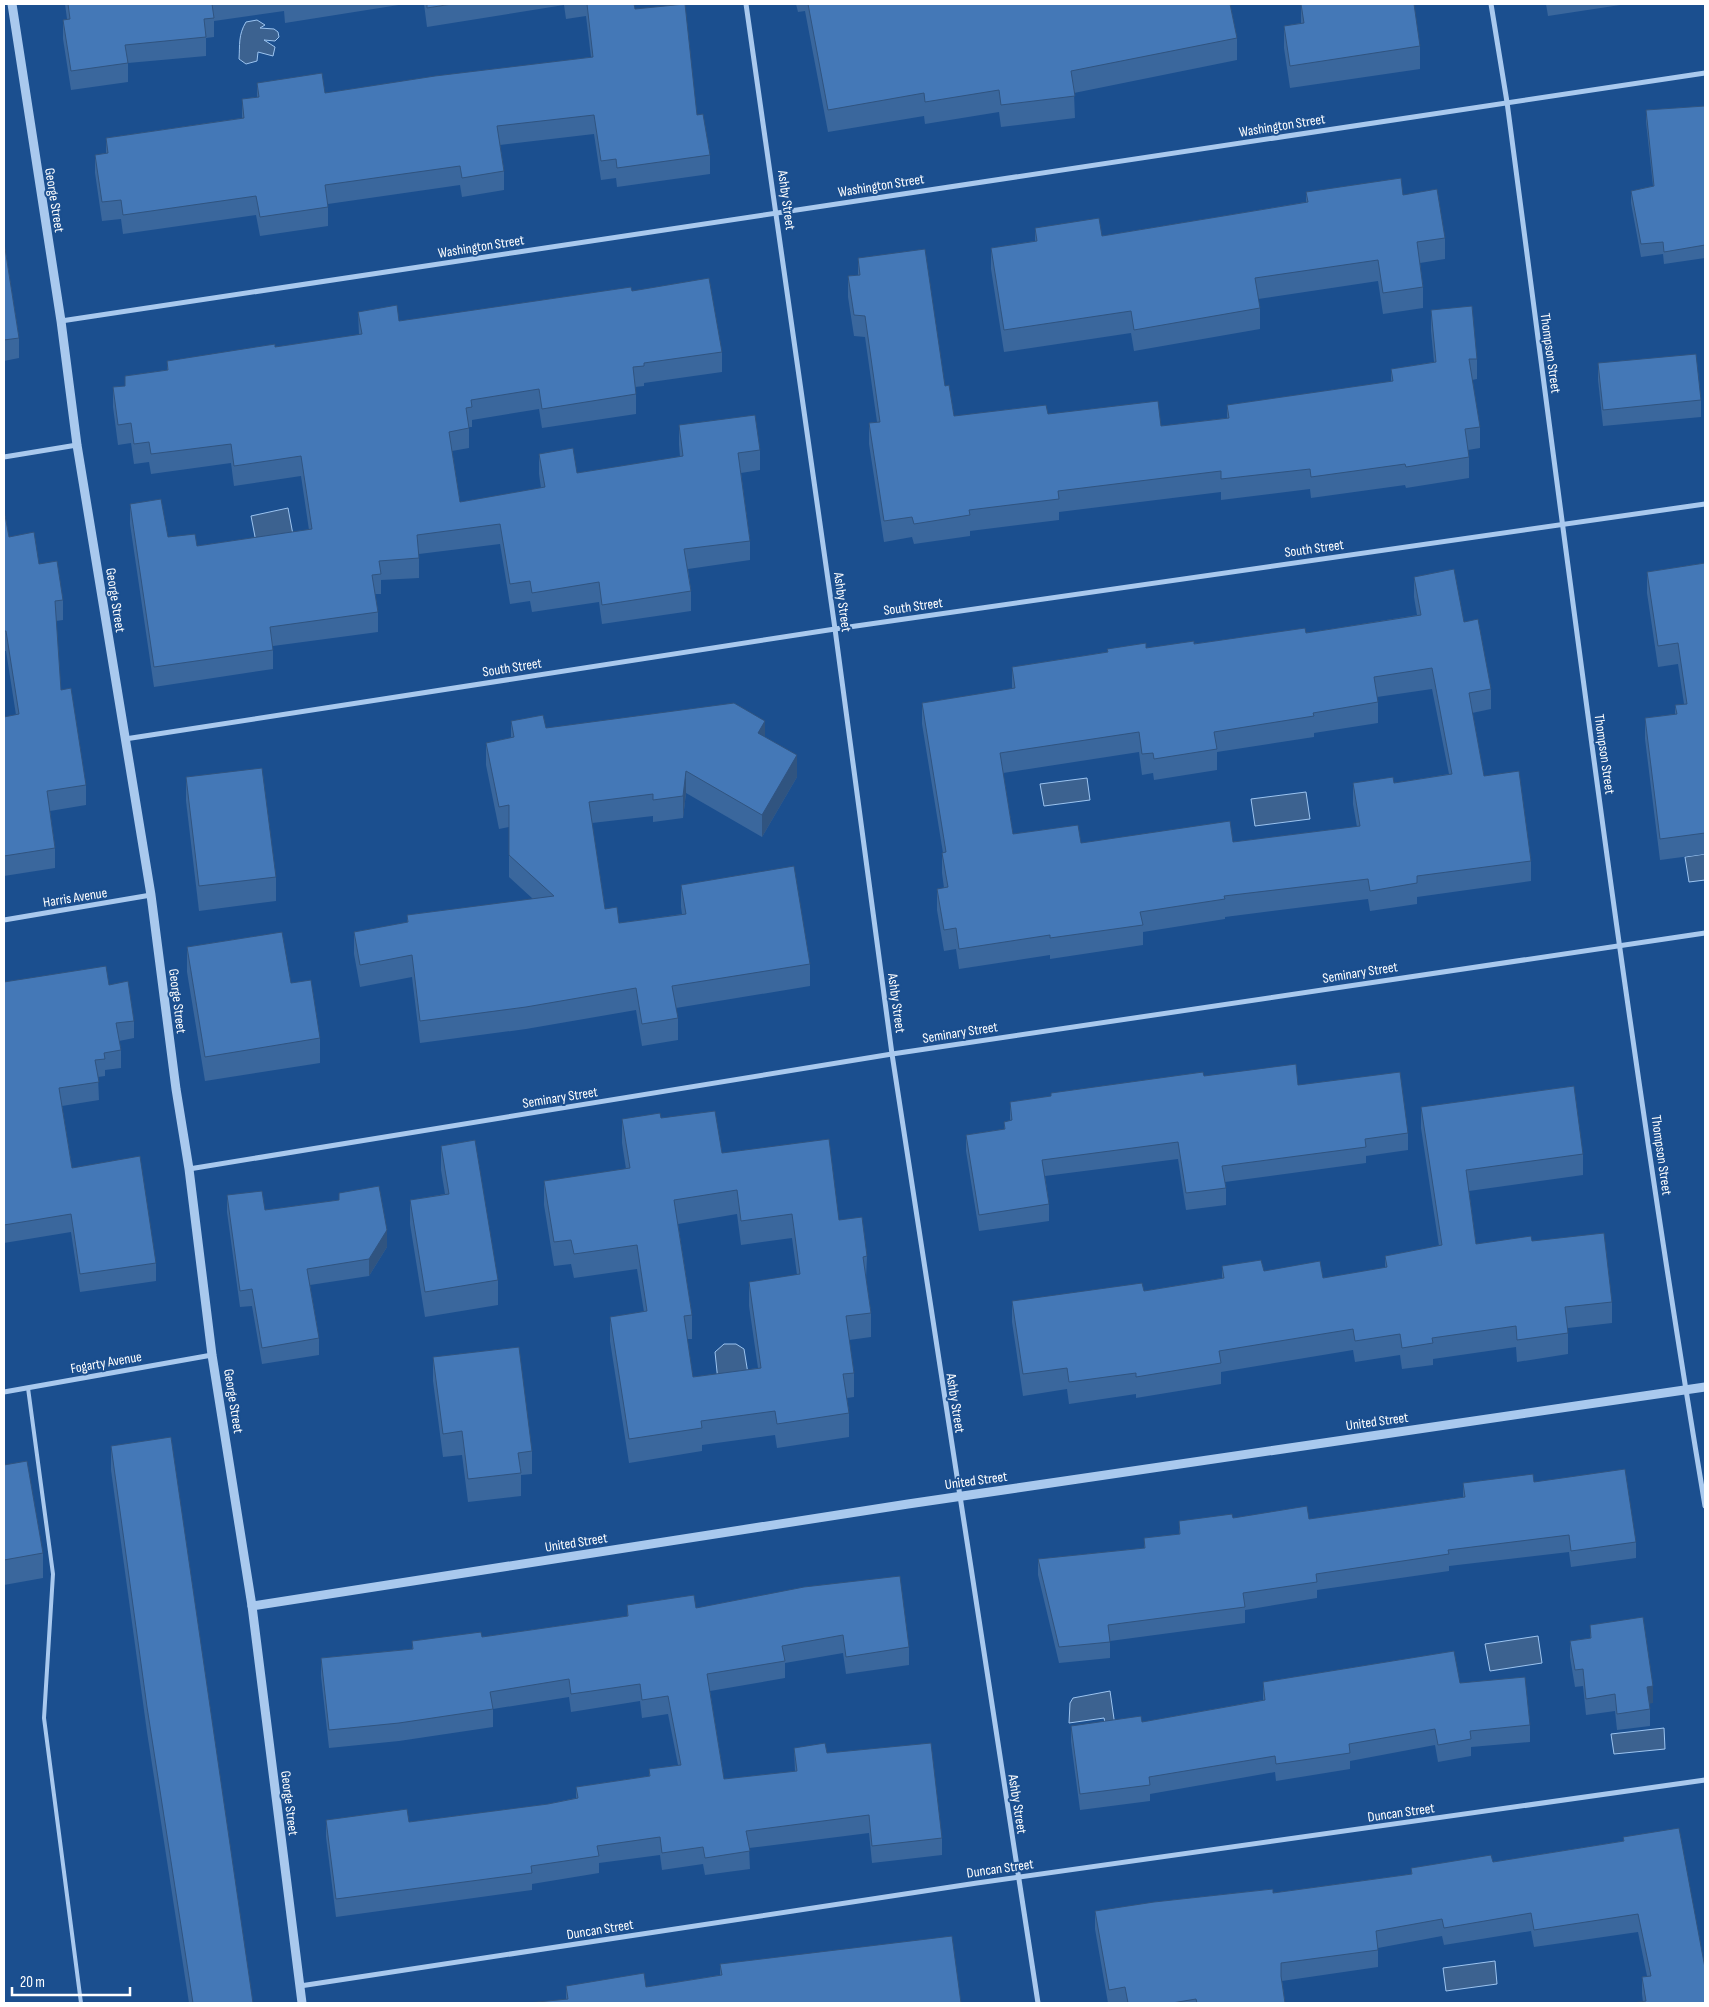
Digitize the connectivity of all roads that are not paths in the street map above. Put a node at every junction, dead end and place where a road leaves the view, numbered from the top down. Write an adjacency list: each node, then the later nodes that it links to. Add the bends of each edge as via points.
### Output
1 (12, 4): 7 (street, George Street)
2 (746, 4): 6 (street, Ashby Street)
3 (1491, 4): 5 (street, Thompson Street)
4 (1705, 73): 5 (street, Washington Street)
5 (1507, 102): 6 (street, Washington Street); 11 (street, Thompson Street)
6 (778, 212): 7 (street, Washington Street); 12 (street, Ashby Street)
7 (61, 321): 8 (street, George Street)
8 (76, 445): 9 (street); 13 (street, George Street)
9 (4, 456)
10 (1705, 504): 11 (street, South Street)
11 (1563, 524): 12 (street, South Street); 17 (street, Thompson Street)
12 (835, 629): 13 (street, South Street); 18 (street, Ashby Street)
13 (125, 739): 14 (street, George Street)
14 (151, 895): 15 (street, Harris Avenue); 19 (street, George Street)
15 (4, 920)
16 (1705, 933): 17 (street, Seminary Street)
17 (1620, 945): 18 (street, Seminary Street); 23 (street, Thompson Street)
18 (892, 1054): 19 (street, Seminary Street); 25 (street, Ashby Street)
19 (189, 1169): 20 (street, George Street)
20 (212, 1355): 22 (street, Fogarty Avenue); 27 (street, George Street)
21 (1705, 1387): 23 (street, United Street)
22 (28, 1388): 24 (street, Fogarty Avenue); 31 (lane, via 53,1574 44,1718)
23 (1686, 1390): 25 (street, United Street); 26 (street, Thompson Street)
24 (4, 1392)
25 (959, 1497): 27 (street, United Street); 29 (street, Ashby Street)
26 (1705, 1506)
27 (252, 1606): 30 (street, George Street)
28 (1705, 1780): 29 (street, Duncan Street)
29 (1018, 1877): 30 (street, Duncan Street); 33 (street, Ashby Street)
30 (300, 1986): 32 (street, George Street)
31 (81, 2003)
32 (302, 2003)
33 (1038, 2003)

